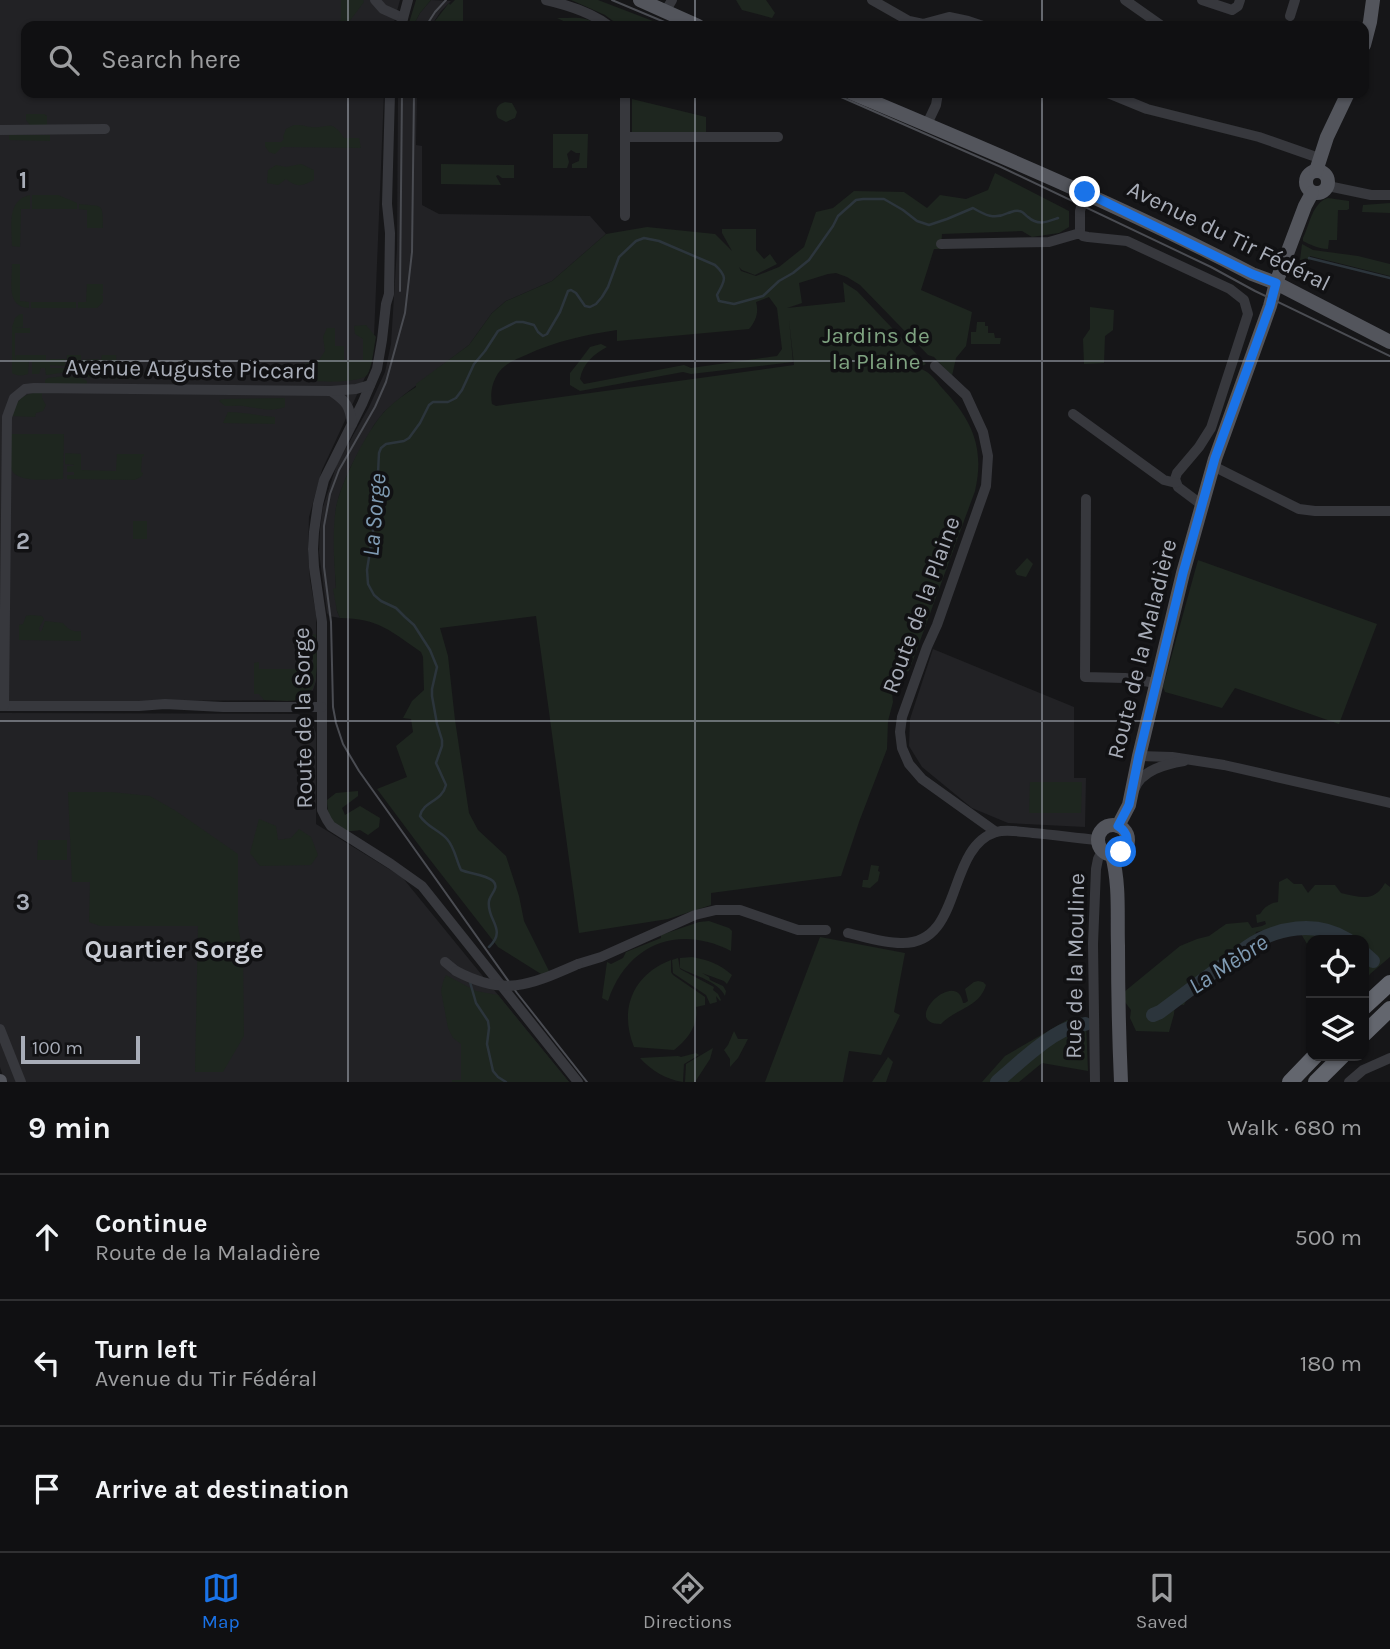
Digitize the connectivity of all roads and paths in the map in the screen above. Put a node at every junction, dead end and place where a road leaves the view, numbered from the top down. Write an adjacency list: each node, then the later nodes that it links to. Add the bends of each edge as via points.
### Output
1 (375, 0): 13 (street)
2 (408, 0): 14 (street)
3 (546, 0): 15 (street)
4 (640, 0): 11 (main road)
5 (872, 0): 17 (street)
6 (1125, 0): 20 (street)
7 (1202, 0): 8 (street, via 1232,10)
8 (1240, 0)
9 (1295, 0): 12 (street)
10 (1373, 0): 21 (main road)
11 (669, 6): 16 (main road)
12 (1290, 16)
13 (401, 21)
14 (402, 21)
15 (600, 21)
16 (691, 21)
17 (909, 21)
18 (939, 21): 19 (street)
19 (968, 21)
20 (1156, 21)
21 (1369, 26)
22 (390, 98): 44 (street, Route de la Sorge, via 383,243 385,323)
23 (625, 98): 31 (street)
24 (864, 98): 28 (main road, Avenue du Tir Fédéral)
25 (937, 98): 28 (street)
26 (1120, 98): 33 (street, via 1259,137)
27 (1346, 98): 33 (main road)
28 (927, 124): 35 (main road, Avenue du Tir Fédéral)
29 (105, 129): 30 (street)
30 (0, 130)
31 (625, 137): 32 (street); 38 (street)
32 (778, 137)
33 (1318, 165): 34 (main road); 36 (main road, Route de la Maladière, via 1306,180)
34 (1328, 186): 36 (main road, via 1321,193); 37 (street)
35 (1085, 192): 39 (street); 41 (main road, Avenue du Tir Fédéral)
36 (1312, 192): 41 (main road, Route de la Maladière)
37 (1390, 195)
38 (625, 216)
39 (1080, 233): 40 (street, via 1049,242); 49 (street, via 1127,241 1230,289 1247,305 1246,323 1207,435 1177,473)
40 (941, 244)
41 (1276, 283): 42 (main road, Avenue du Tir Fédéral); 48 (main road, Route de la Maladière)
42 (1390, 342)
43 (935, 366): 63 (street, Route de la Plaine, via 966,395 983,432 988,456 986,486 902,717 902,748 922,779)
44 (370, 385): 45 (street, Avenue Auguste Piccard); 47 (street, Route de la Sorge)
45 (331, 391): 47 (street, via 348,406); 54 (street, Avenue Auguste Piccard, via 43,388 25,389 14,398 7,417)
46 (1073, 415): 49 (street, via 1164,480)
47 (352, 424): 55 (street, Route de la Sorge, via 324,480 314,531 322,622)
48 (1213, 466): 51 (main road, Route de la Maladière); 52 (street, via 1299,509)
49 (1176, 483): 51 (street)
50 (1086, 499): 53 (street, via 1085,677)
51 (1202, 505): 53 (main road, Route de la Maladière)
52 (1390, 511)
53 (1156, 683): 56 (main road, Route de la Maladière)
54 (2, 706): 55 (street)
55 (322, 707): 77 (street, Route de la Sorge, via 322,810 331,826 422,886)
56 (1146, 725): 57 (main road, Route de la Maladière); 58 (street, via 1152,747)
57 (1139, 755): 58 (street); 61 (main road, Route de la Maladière)
58 (1172, 757): 59 (street)
59 (1190, 760): 60 (street); 61 (street, via 1150,771 1136,783)
60 (1390, 803)
61 (1129, 805): 62 (main road, Route de la Maladière)
62 (1118, 826): 64 (main road, via 1109,825 1100,832); 64 (main road, via 1125,832 1124,850)
63 (996, 832): 64 (street, via 1015,831); 66 (street, via 969,854 944,915 925,937 902,943)
64 (1104, 848): 78 (street, Rue de la Mouline, via 1096,869 1093,944); 79 (main road, via 1118,889)
65 (826, 930): 67 (street, bridge, via 796,929 740,911 716,910 524,985 484,983)
66 (848, 933)
67 (445, 962)
68 (1390, 983): 69 (highway)
69 (1369, 1002)
70 (1390, 1009): 72 (highway)
71 (0, 1029): 76 (street)
72 (1369, 1029)
73 (1390, 1058): 82 (street)
74 (1310, 1061): 80 (highway)
75 (1337, 1061): 81 (highway)
76 (21, 1082)
77 (578, 1082)
78 (1095, 1082)
79 (1121, 1082)
80 (1290, 1082)
81 (1316, 1082)
82 (1349, 1082)

